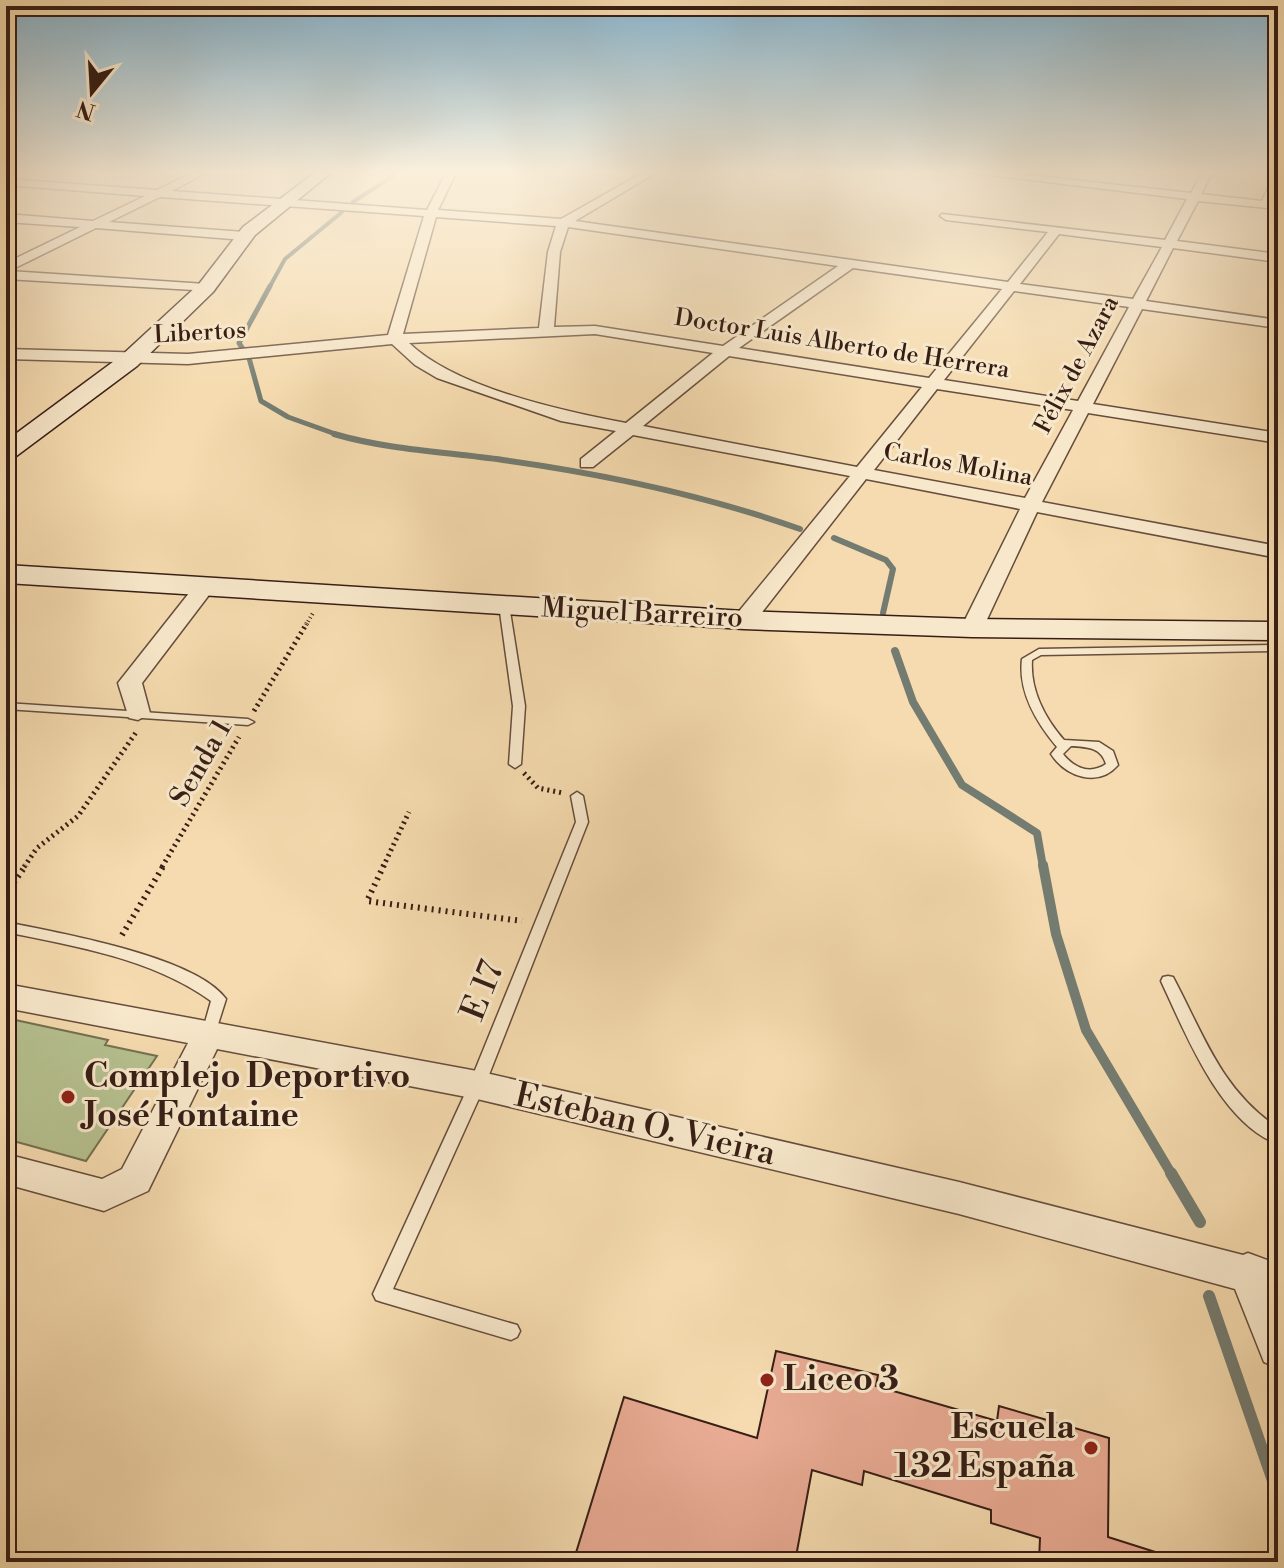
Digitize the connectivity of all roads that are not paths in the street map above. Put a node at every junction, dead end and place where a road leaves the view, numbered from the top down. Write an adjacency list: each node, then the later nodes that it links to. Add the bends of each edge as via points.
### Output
1 (53, 244): 11 (street)
2 (238, 244): 14 (street)
3 (421, 244): 18 (street)
4 (556, 244): 17 (street)
5 (715, 244): 10 (street)
6 (1045, 244): 13 (street)
7 (1168, 244): 15 (street, Félix de Azara)
8 (1170, 244): 9 (street)
9 (1277, 255)
10 (851, 263): 13 (street); 19 (street)
11 (10, 264)
12 (6, 275): 14 (street)
13 (1013, 287): 15 (street); 22 (street)
14 (206, 288): 21 (street)
15 (1136, 304): 16 (street); 23 (street, Félix de Azara)
16 (1278, 324)
17 (546, 330): 18 (street, Doctor Luis Alberto de Herrera); 19 (street, Doctor Luis Alberto de Herrera, via 621,333)
18 (396, 339): 21 (street, Libertos); 24 (street, Carlos Molina, via 420,362 480,390)
19 (728, 349): 22 (street, Doctor Luis Alberto de Herrera); 24 (street)
20 (6, 354): 21 (street, Libertos)
21 (129, 361): 26 (street)
22 (937, 383): 23 (street, Doctor Luis Alberto de Herrera); 28 (street)
23 (1081, 407): 25 (street, Doctor Luis Alberto de Herrera); 29 (street, Félix de Azara)
24 (628, 430): 27 (street); 28 (street, Carlos Molina)
25 (1278, 438)
26 (8, 450)
27 (587, 463)
28 (862, 475): 29 (street, Carlos Molina); 34 (street)
29 (1031, 505): 30 (street, Carlos Molina); 35 (street, Félix de Azara)
30 (1278, 552)
31 (6, 574): 32 (street, Miguel Barreiro)
32 (204, 587): 33 (street, Miguel Barreiro); 39 (street, via 130,683)
33 (504, 605): 34 (street, Miguel Barreiro); 42 (lane, via 519,706)
34 (744, 620): 35 (street, Miguel Barreiro)
35 (972, 628): 36 (street, Miguel Barreiro)
36 (1278, 631)
37 (1278, 648): 41 (lane, via 1039,652 1027,659 1024,672 1047,730)
38 (6, 706): 39 (lane)
39 (138, 713): 40 (lane)
40 (248, 722)
41 (1062, 745)
42 (515, 764)
43 (577, 796): 48 (lane, E 17, via 582,822)
44 (6, 927): 47 (lane, via 111,951 198,982 219,999)
45 (1168, 981): 49 (lane, via 1220,1084 1233,1102)
46 (6, 996): 47 (street, Esteban O. Vieira)
47 (209, 1033): 48 (street, Esteban O. Vieira); 50 (street, via 135,1180 122,1189 104,1195)
48 (477, 1085): 51 (street, Esteban O. Vieira, via 943,1194); 52 (lane, E 17, via 382,1294)
49 (1278, 1137)
50 (6, 1169)
51 (1263, 1276): 53 (street)
52 (511, 1331)
53 (1278, 1348)

